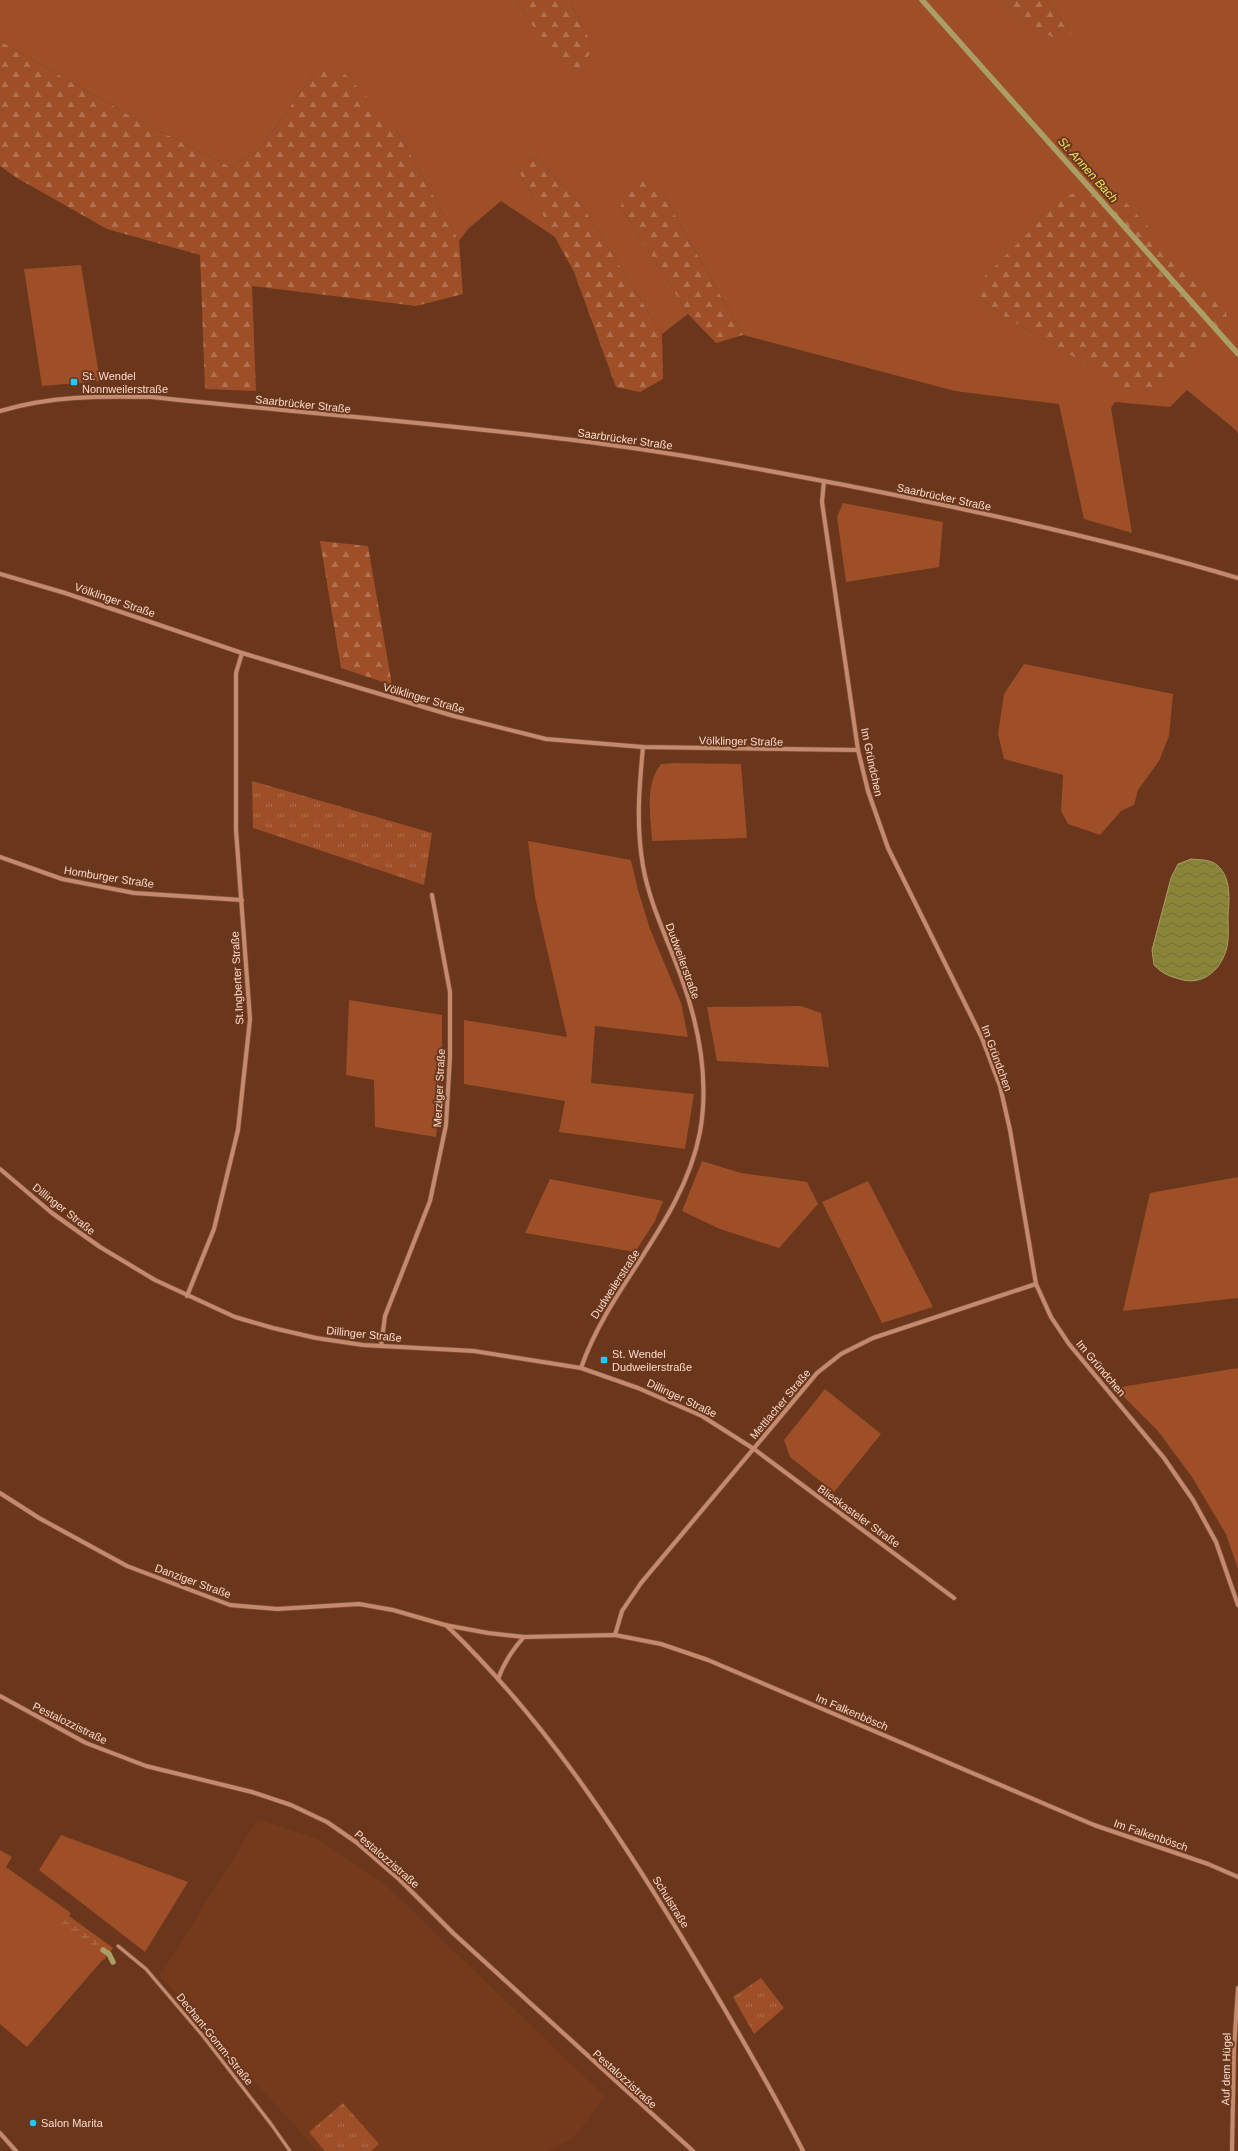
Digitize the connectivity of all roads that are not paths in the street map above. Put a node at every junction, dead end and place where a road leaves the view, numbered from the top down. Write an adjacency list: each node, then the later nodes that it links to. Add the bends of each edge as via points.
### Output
1 (0, 411): 2 (street, Saarbrücker Straße, via 29,402 84,396 151,396 604,444)
2 (824, 481): 4 (street, Saarbrücker Straße, via 1048,528); 7 (street, Im Gründchen, via 822,502)
3 (0, 574): 5 (street, Völklinger Straße, via 65,593)
4 (1238, 578)
5 (242, 653): 6 (street, Völklinger Straße, via 454,716 546,739); 10 (street, St.Ingberter Straße, via 236,673 236,830)
6 (643, 748): 7 (street, Völklinger Straße); 15 (street, Dudweilerstraße, via 638,813 643,867 697,1032 703,1084 700,1132 688,1172 670,1212 611,1304 589,1343)
7 (858, 750): 12 (street, Im Gründchen, via 868,791 888,848 982,1038 1000,1086)
8 (0, 857): 10 (street, Homburger Straße, via 62,879 134,893)
9 (432, 895): 14 (street, Merziger Straße, via 450,992 446,1125 430,1201 385,1316)
10 (242, 900): 13 (street, St.Ingberter Straße, via 250,1019 238,1130 214,1229)
11 (0, 1169): 13 (street, Dillinger Straße, via 52,1213 100,1248)
12 (1036, 1284): 16 (street, Mettlacher Straße, via 873,1338 841,1354 817,1373); 19 (street, Im Gründchen, via 1051,1317 1069,1344 1164,1458 1193,1500 1216,1542)
13 (187, 1296): 14 (street, Dillinger Straße, via 235,1317 273,1328 316,1338)
14 (381, 1346): 15 (street, Dillinger Straße, via 474,1351)
15 (580, 1368): 16 (street, Dillinger Straße, via 638,1388 702,1416)
16 (754, 1449): 18 (street, Blieskasteler Straße); 22 (street, Mettlacher Straße, via 641,1583 622,1611)
17 (0, 1493): 20 (street, Danziger Straße, via 39,1518 127,1566 230,1605 277,1608 359,1604 393,1610)
18 (954, 1598)
19 (1238, 1605)
20 (445, 1625): 21 (street, Im Falkenbösch); 23 (street, Schulstraße)
21 (524, 1636): 22 (street, Im Falkenbösch); 23 (street, via 503,1665)
22 (615, 1636): 25 (street, Im Falkenbösch, via 661,1644 708,1660 1094,1825 1208,1864)
23 (498, 1679): 32 (street, Schulstraße, via 552,1742 616,1831 703,1973 784,2113)
24 (0, 1696): 31 (street, Pestalozzistraße, via 86,1743 146,1766 285,1802 327,1822 356,1842 400,1880 453,1933)
25 (1238, 1877)
26 (118, 1946): 30 (lane, Dechant-Gomm-Straße, via 146,1969 197,2030)
27 (1238, 1988): 33 (street, Auf dem Hügel)
28 (0, 2134): 29 (street)
29 (16, 2151)
30 (290, 2151)
31 (693, 2151)
32 (803, 2151)
33 (1232, 2151)

